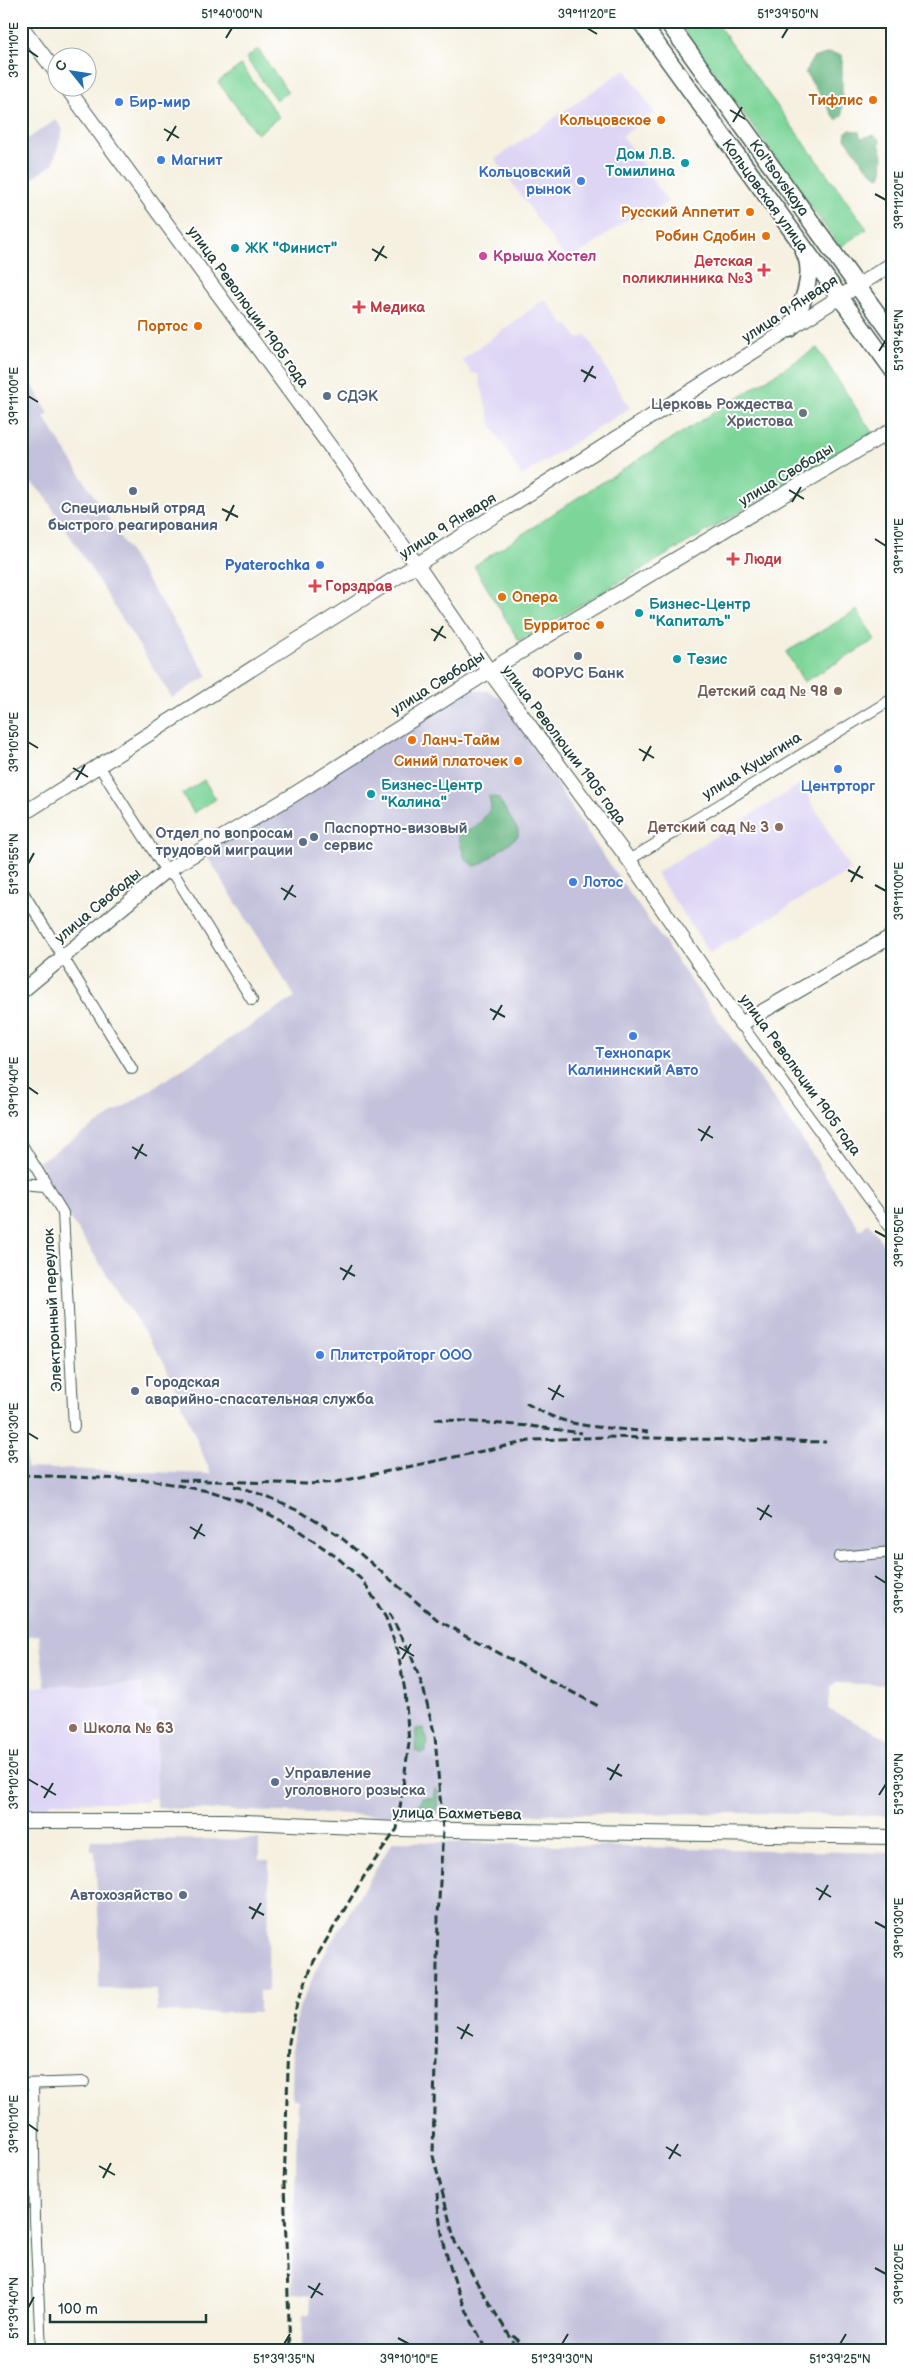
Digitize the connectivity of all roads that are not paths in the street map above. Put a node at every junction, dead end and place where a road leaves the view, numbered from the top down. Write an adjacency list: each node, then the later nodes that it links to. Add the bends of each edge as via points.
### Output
1 (640, 21): 6 (main road, Кольцовская улица)
2 (667, 21): 8 (main road, Kol'tsovskaya)
3 (21, 26): 4 (street)
4 (48, 62)
5 (74, 98): 14 (street, улица Революции 1905 года)
6 (799, 244): 9 (main road, Кольцовская улица); 10 (main road, via 807,259 807,279)
7 (892, 264): 8 (street, улица 9 Января)
8 (856, 286): 9 (street, улица 9 Января); 11 (main road, Kol'tsovskaya)
9 (838, 297): 10 (street, улица 9 Января); 12 (main road, Кольцовская улица)
10 (790, 329): 14 (street, улица 9 Января)
11 (892, 334)
12 (892, 369)
13 (892, 430): 15 (street, улица Свободы)
14 (417, 565): 15 (street, улица Революции 1905 года); 17 (street, улица 9 Января)
15 (490, 672): 19 (street, улица Революции 1905 года); 20 (street, улица Свободы)
16 (892, 699): 19 (street, улица Куцыгина)
17 (99, 766): 18 (street, улица 9 Января); 20 (street)
18 (21, 816)
19 (629, 860): 26 (street, улица Революции 1905 года)
20 (166, 871): 23 (street, улица Свободы); 25 (street, via 176,877)
21 (21, 889): 23 (street)
22 (892, 936): 26 (street)
23 (63, 957): 24 (street, улица Свободы); 27 (street)
24 (21, 992)
25 (252, 1000)
26 (742, 1024): 31 (street, улица Революции 1905 года)
27 (132, 1070)
28 (21, 1143): 30 (street, Электронный переулок)
29 (21, 1184): 30 (street)
30 (46, 1186): 32 (street, Электронный переулок, via 63,1213)
31 (892, 1230)
32 (74, 1427)
33 (892, 1552): 34 (street)
34 (839, 1557)
35 (21, 1821): 36 (street, улица Бахметьева, via 225,1821 397,1830)
36 (892, 1837)
37 (84, 2082): 39 (street)
38 (21, 2084): 39 (street)
39 (33, 2084): 40 (street)
40 (41, 2351)

